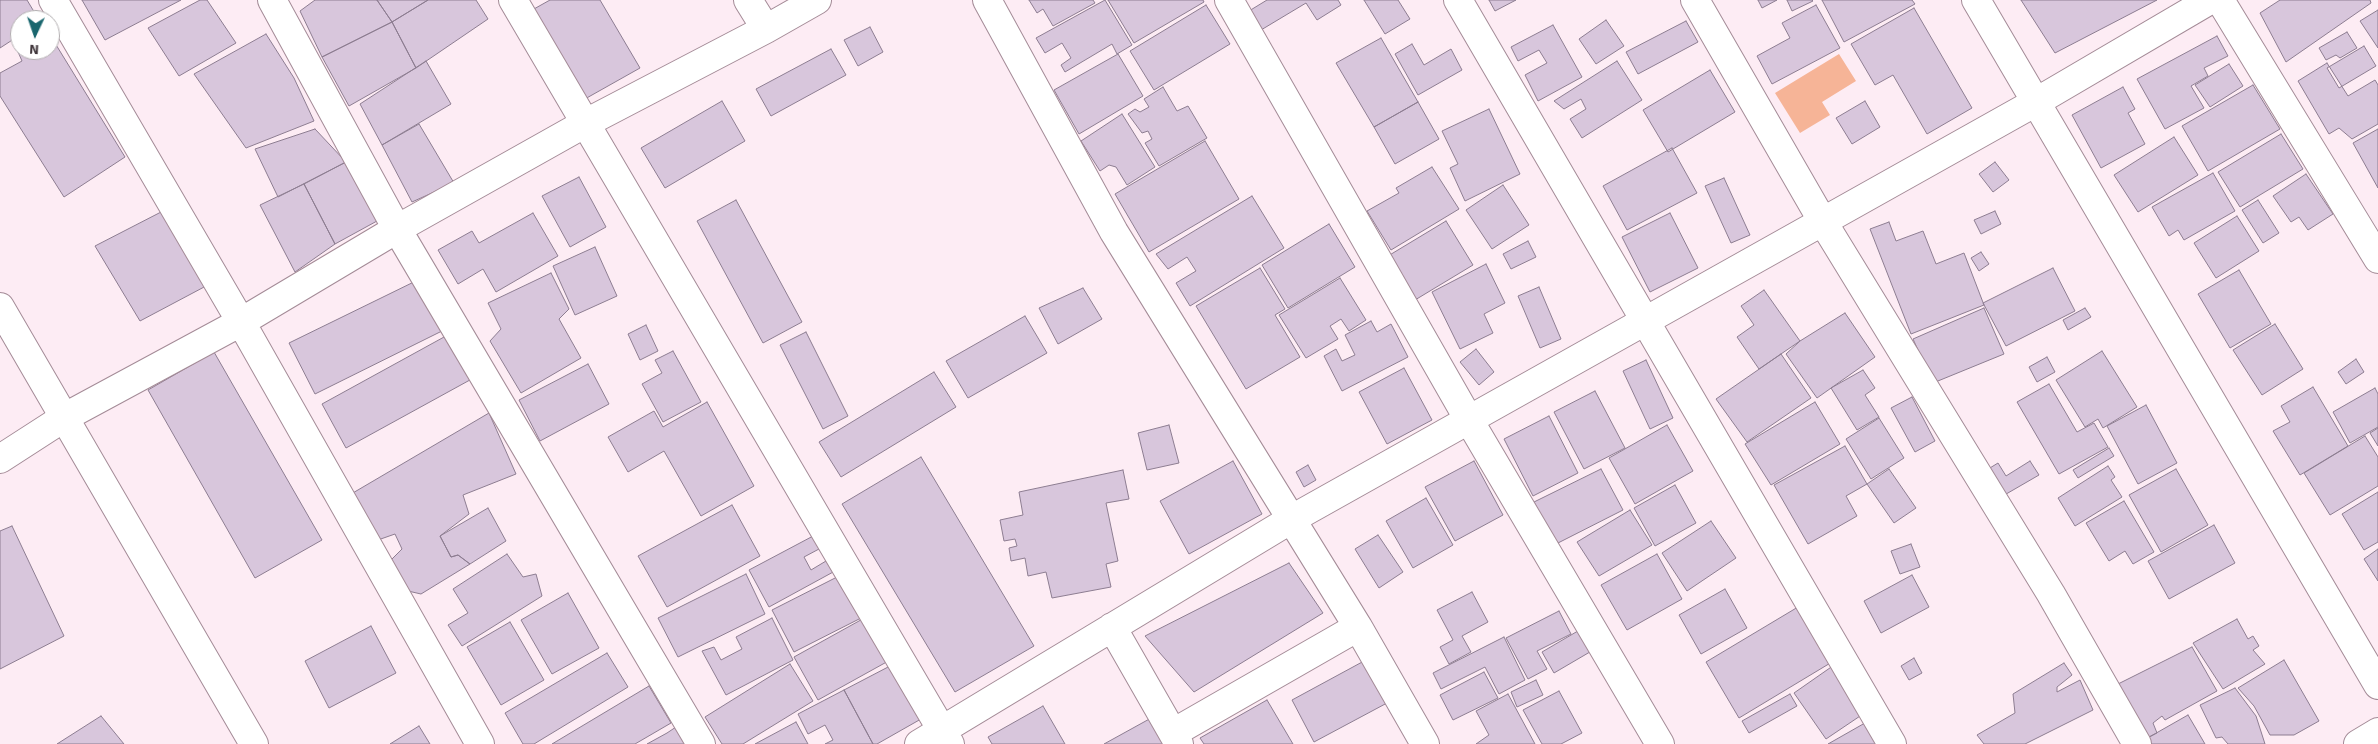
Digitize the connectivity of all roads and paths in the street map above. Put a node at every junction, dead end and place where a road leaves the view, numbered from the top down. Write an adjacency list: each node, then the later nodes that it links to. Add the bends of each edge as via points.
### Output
1 (53, 0): 21 (street)
2 (272, 0): 17 (street)
3 (513, 0): 15 (street)
4 (748, 0): 13 (street)
5 (817, 0): 13 (street)
6 (987, 0): 25 (street, via 1114,232)
7 (1228, 0): 23 (street)
8 (1458, 0): 20 (street)
9 (1695, 0): 16 (street)
10 (1976, 0): 14 (street)
11 (2210, 0): 14 (street)
12 (2220, 0): 18 (street)
13 (766, 29): 15 (street)
14 (2036, 102): 16 (street); 28 (street)
15 (584, 124): 17 (street); 30 (street)
16 (1822, 222): 20 (street); 39 (street, via 2051,594)
17 (397, 229): 21 (street); 34 (street)
18 (2378, 259)
19 (0, 307): 22 (street)
20 (1646, 321): 23 (street); 38 (street)
21 (241, 322): 22 (street); 33 (street)
22 (65, 417): 24 (street); 32 (street)
23 (1469, 420): 25 (street); 37 (street)
24 (0, 459)
25 (1290, 520): 26 (street); 27 (street)
26 (1112, 627): 30 (street); 31 (street)
27 (1358, 628): 31 (street); 36 (street)
28 (2378, 685)
29 (2378, 732): 40 (street)
30 (946, 737): 35 (street)
31 (1176, 738)
32 (254, 744)
33 (480, 744)
34 (701, 744)
35 (919, 744)
36 (1425, 744)
37 (1660, 744)
38 (1892, 744)
39 (2137, 744)
40 (2358, 744)

